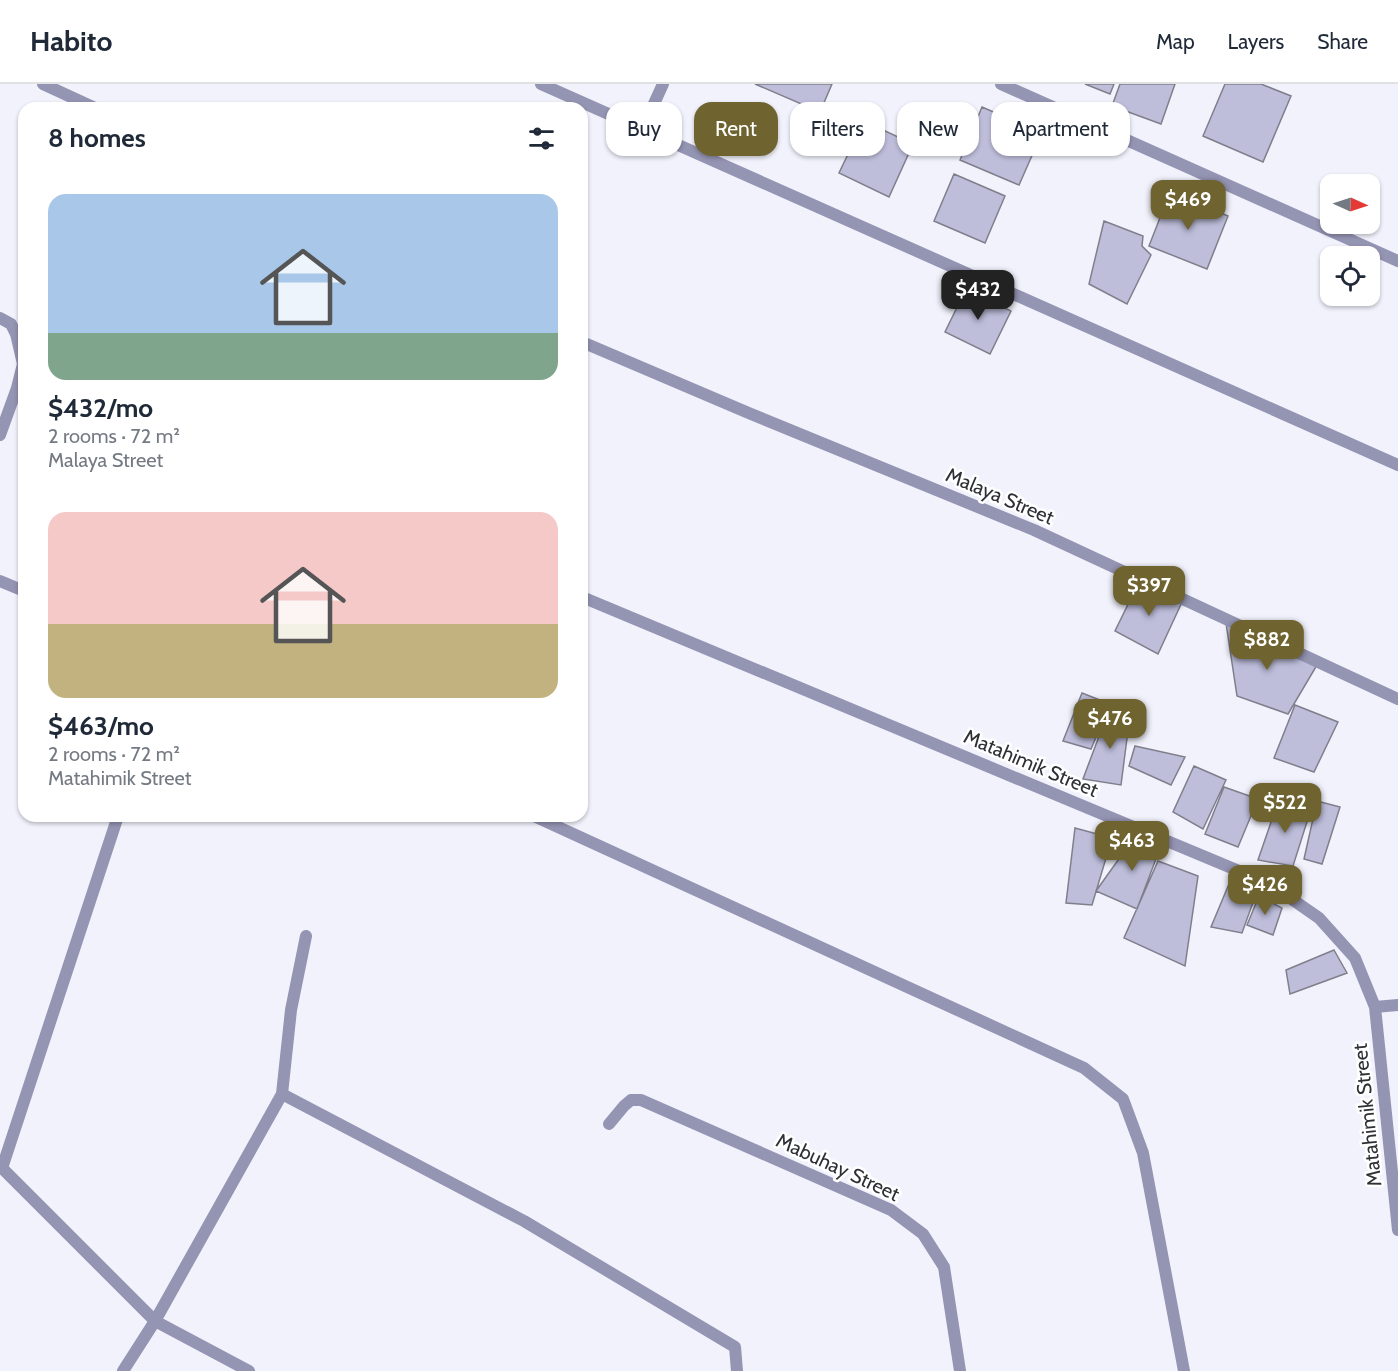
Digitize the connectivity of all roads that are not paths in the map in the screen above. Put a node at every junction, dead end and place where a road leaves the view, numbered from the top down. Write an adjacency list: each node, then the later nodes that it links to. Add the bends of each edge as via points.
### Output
1 (43, 84): 5 (street)
2 (541, 84): 6 (street)
3 (663, 84): 7 (street)
4 (1001, 84): 11 (street)
5 (82, 102)
6 (581, 102)
7 (655, 102)
8 (588, 105): 9 (street)
9 (606, 114)
10 (682, 148): 17 (street)
11 (1398, 261)
12 (0, 318): 13 (street, via 10,324)
13 (18, 342)
14 (588, 345): 21 (street, Malaya Street, via 1034,530)
15 (18, 384): 16 (street)
16 (0, 435)
17 (1398, 465)
18 (0, 581): 19 (street)
19 (18, 588)
20 (588, 600): 26 (street, Matahimik Street, via 1270,884 1319,918 1355,958)
21 (1398, 699)
22 (116, 822): 30 (street, via 2,1168)
23 (547, 822): 35 (street, via 1084,1068 1123,1099 1143,1153)
24 (306, 936): 27 (street, via 291,1010)
25 (1398, 1005): 26 (street)
26 (1375, 1007): 29 (street, Matahimik Street)
27 (282, 1094): 30 (street); 33 (street, via 524,1221 735,1347)
28 (609, 1124): 34 (street, Mabuhay Street, via 631,1100 641,1100 891,1210 923,1234 944,1267)
29 (1398, 1230)
30 (155, 1321): 31 (street); 32 (street)
31 (123, 1371)
32 (249, 1371)
33 (737, 1371)
34 (960, 1371)
35 (1184, 1371)

